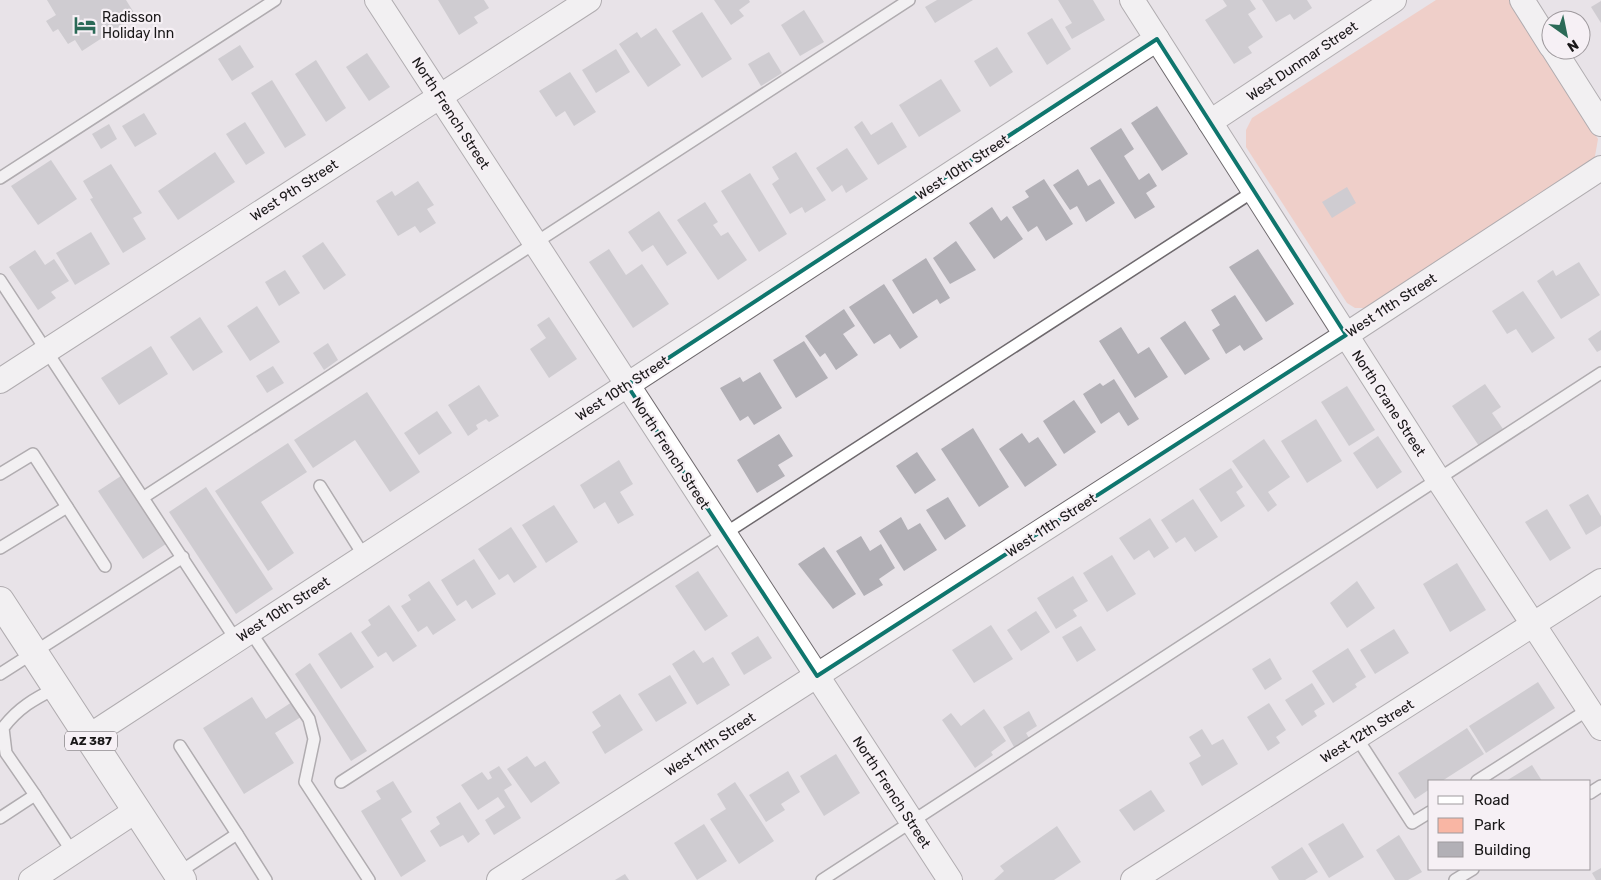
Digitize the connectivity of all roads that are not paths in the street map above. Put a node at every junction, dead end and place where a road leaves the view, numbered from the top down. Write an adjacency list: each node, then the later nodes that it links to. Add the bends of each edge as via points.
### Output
1 (276, 0): 15 (lane)
2 (377, 0): 11 (street, North French Street)
3 (589, 0): 11 (street, West 9th Street)
4 (909, 0): 17 (lane)
5 (1132, 0): 9 (street, North Crane Street)
6 (1394, 0): 12 (street, West Dunmar Street)
7 (1522, 0): 8 (street)
8 (1541, 30)
9 (1157, 39): 12 (street, North Crane Street); 23 (street, West 10th Street)
10 (1560, 60): 13 (street)
11 (440, 96): 17 (street, North French Street); 20 (street, West 9th Street)
12 (1210, 122): 16 (street, North Crane Street)
13 (1601, 124)
14 (1601, 168): 19 (street, West 11th Street)
15 (0, 178)
16 (1254, 191): 19 (street, North Crane Street); 29 (lane)
17 (535, 243): 23 (street, North French Street); 27 (lane)
18 (0, 280): 20 (lane)
19 (1346, 335): 25 (street, North Crane Street); 40 (street, West 11th Street)
20 (47, 351): 22 (street, West 9th Street); 27 (lane)
21 (1601, 373): 25 (lane)
22 (0, 381)
23 (627, 385): 29 (street, North French Street); 31 (street, West 10th Street)
24 (0, 474): 28 (lane, via 33,454)
25 (1438, 479): 36 (street, North Crane Street); 52 (lane)
26 (320, 486): 31 (lane)
27 (144, 497): 32 (lane)
28 (67, 507): 30 (lane); 33 (lane)
29 (724, 534): 40 (street, North French Street); 47 (lane)
30 (0, 548)
31 (364, 556): 37 (street, West 10th Street)
32 (183, 557): 37 (lane); 38 (lane)
33 (105, 566)
34 (1601, 582): 36 (street, West 12th Street)
35 (0, 601): 38 (main road, AZ 387)
36 (1535, 625): 42 (street, North Crane Street); 44 (street, West 12th Street)
37 (243, 635): 43 (street, West 10th Street); 59 (lane, via 309,719 314,739 305,782)
38 (34, 652): 39 (lane); 41 (main road, AZ 387)
39 (0, 674)
40 (817, 676): 52 (street, North French Street); 60 (street, West 11th Street)
41 (56, 688): 43 (main road, AZ 387); 48 (lane, via 29,701 3,728 6,753)
42 (1595, 719): 46 (lane)
43 (88, 737): 49 (main road, AZ 387)
44 (1356, 738): 50 (lane, via 1412,823); 63 (street, West 12th Street)
45 (180, 746): 53 (lane)
46 (1479, 780)
47 (341, 782)
48 (35, 795): 51 (lane); 54 (lane)
49 (136, 810): 54 (street); 56 (main road, AZ 387)
50 (1428, 813)
51 (0, 818)
52 (911, 821): 61 (lane); 62 (street, North French Street)
53 (237, 834): 56 (lane); 58 (lane)
54 (73, 853): 57 (street)
55 (1470, 870): 64 (lane)
56 (180, 876)
57 (36, 879)
58 (266, 880)
59 (369, 880)
60 (499, 880)
61 (822, 880)
62 (950, 880)
63 (1133, 880)
64 (1455, 880)

